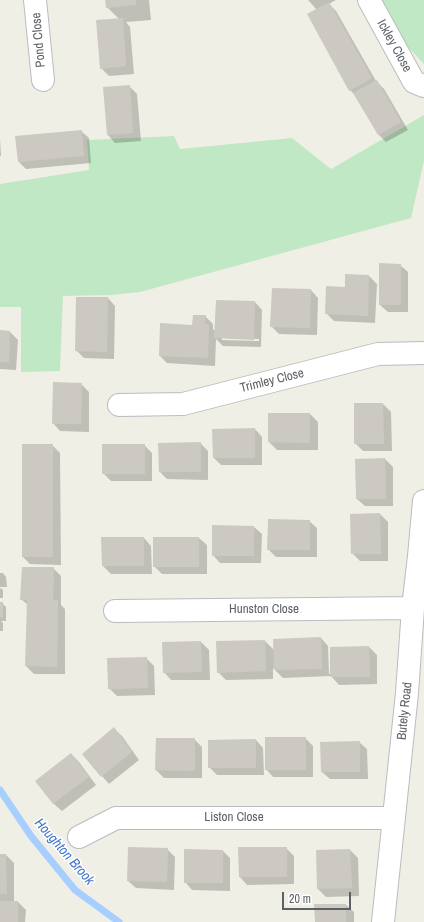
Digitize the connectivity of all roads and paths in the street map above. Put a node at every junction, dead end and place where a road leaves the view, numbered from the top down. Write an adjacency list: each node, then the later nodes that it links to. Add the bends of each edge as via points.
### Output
1 (35, 0): 3 (street, Pond Close)
2 (369, 0): 4 (street, Ickley Close, via 414,82)
3 (43, 80)
4 (424, 86)
5 (424, 353): 6 (street, Trimley Close, via 378,354 183,404)
6 (119, 405)
7 (424, 501): 8 (street, Butely Road)
8 (413, 608): 9 (street, Hunston Close); 10 (street, Butely Road)
9 (115, 611)
10 (415, 692): 11 (street, Butely Road)
11 (394, 818): 12 (street, Liston Close, via 116,818); 13 (street, Butely Road)
12 (79, 838)
13 (383, 922)

